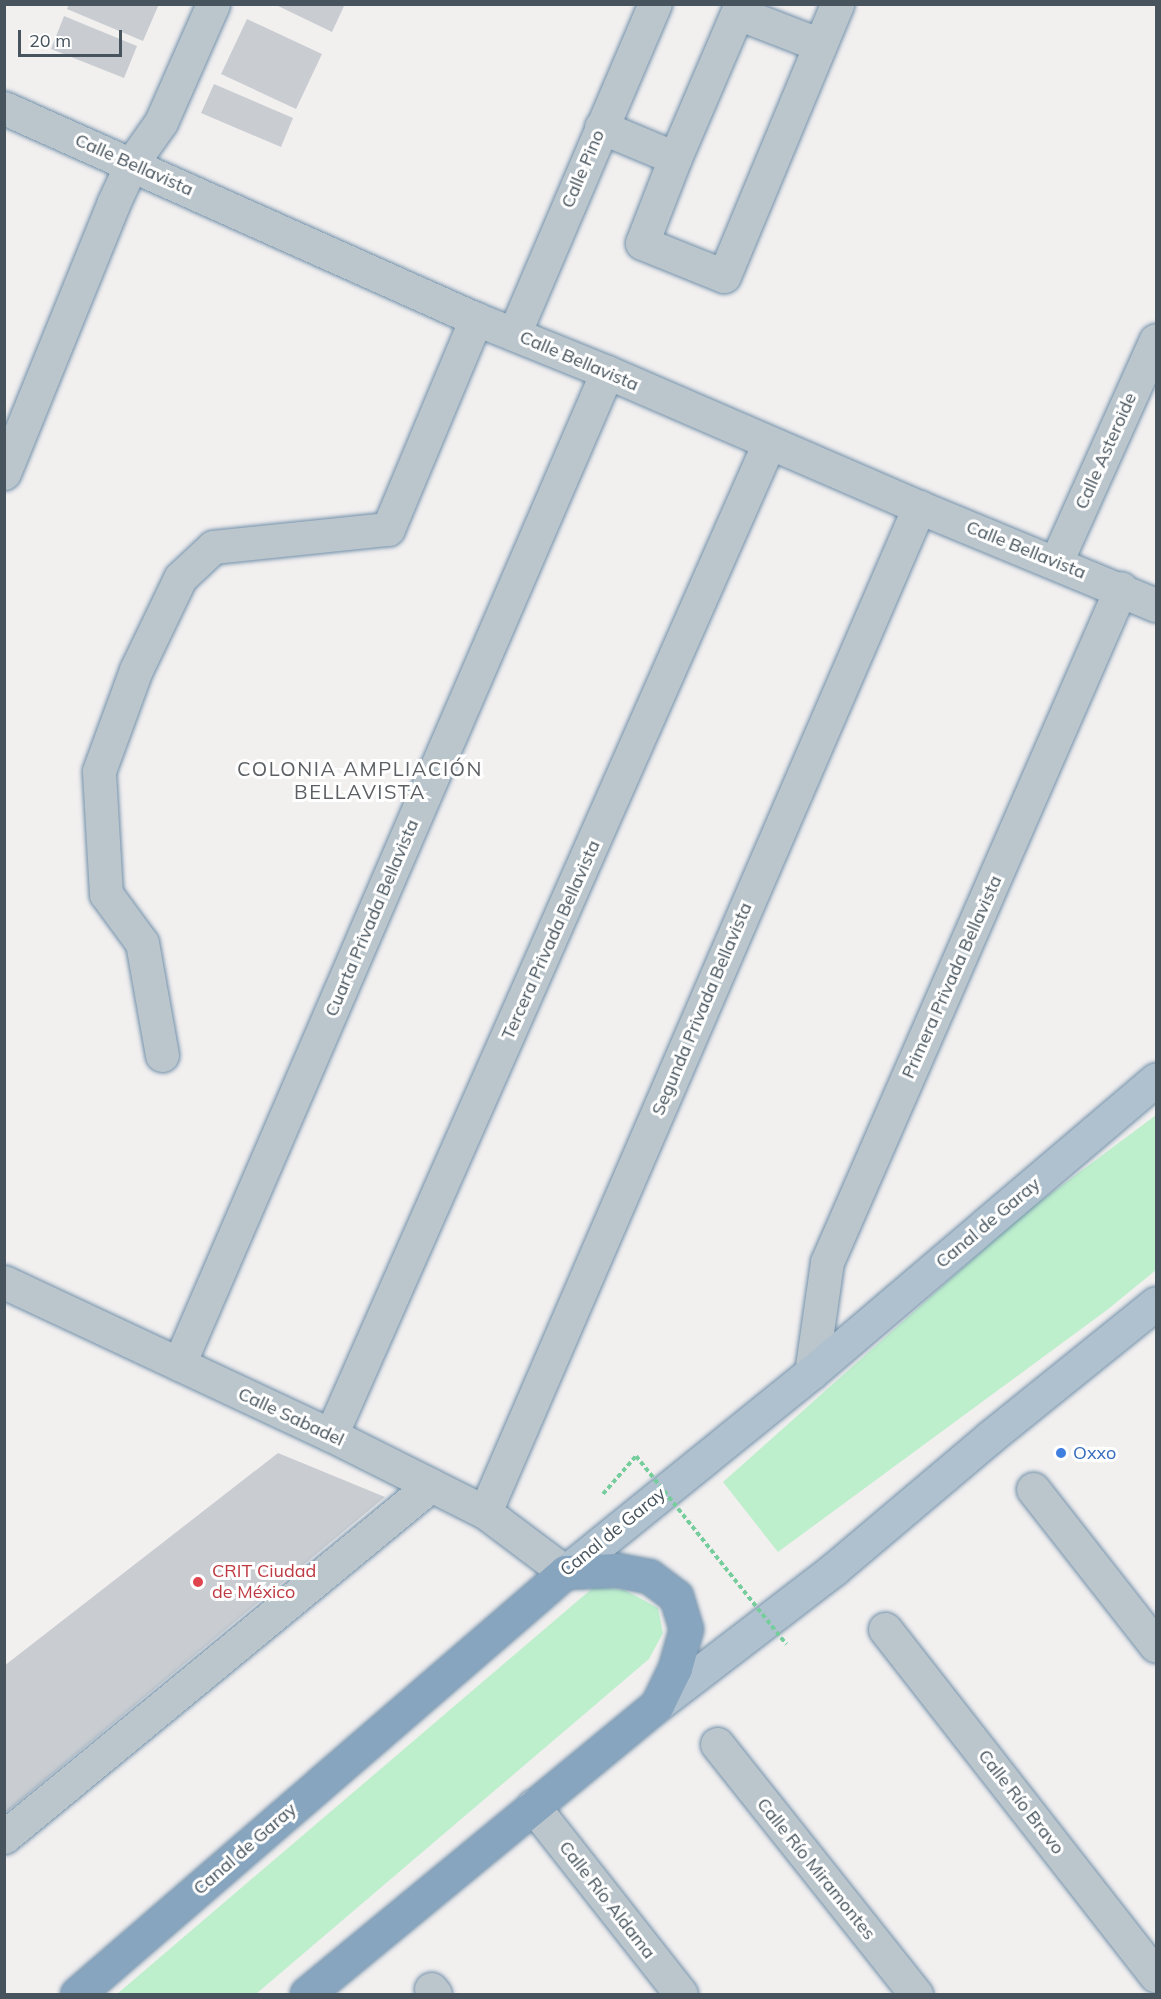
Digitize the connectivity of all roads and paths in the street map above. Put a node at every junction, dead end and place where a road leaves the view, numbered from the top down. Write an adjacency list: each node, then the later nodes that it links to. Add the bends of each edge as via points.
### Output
1 (213, 4): 9 (street, via 161,122)
2 (654, 4): 7 (street, Calle Pino)
3 (837, 4): 5 (street)
4 (740, 9): 5 (street); 8 (street)
5 (820, 45): 8 (street, via 724,276 642,243)
6 (4, 108): 9 (street, Calle Bellavista)
7 (601, 127): 8 (street); 11 (street, Calle Pino)
8 (675, 158)
9 (132, 163): 10 (street, Calle Bellavista); 15 (street)
10 (476, 319): 11 (street, Calle Bellavista); 20 (street, via 388,529 213,547 180,578 136,669 99,771 106,894 142,944)
11 (514, 334): 13 (street, Calle Bellavista)
12 (1156, 340): 17 (street, Calle Asteroide)
13 (607, 372): 14 (street, Calle Bellavista); 24 (street, Cuarta Privada Bellavista)
14 (769, 443): 16 (street, Calle Bellavista); 26 (street, Tercera Privada Bellavista)
15 (6, 467)
16 (919, 507): 17 (street, Calle Bellavista); 30 (street, Segunda Privada Bellavista)
17 (1056, 562): 18 (street, Calle Bellavista)
18 (1121, 588): 19 (street, Calle Bellavista); 25 (street, Primera Privada Bellavista, via 827,1262)
19 (1156, 605)
20 (162, 1055)
21 (1156, 1079): 25 (main road, Canal de Garay)
22 (4, 1282): 24 (street, Calle Sabadel)
23 (1156, 1304): 35 (main road, via 834,1569)
24 (179, 1364): 26 (street, Calle Sabadel)
25 (811, 1373): 31 (main road, Canal de Garay)
26 (331, 1436): 27 (street, Calle Sabadel)
27 (431, 1485): 30 (street, Calle Sabadel); 38 (street)
28 (1033, 1489): 34 (street)
29 (600, 1498): 33 (path, bridge, via 636,1456)
30 (485, 1512): 31 (street, Calle Sabadel)
31 (565, 1572): 35 (highway, via 617,1570 649,1576 676,1596 686,1629 675,1668); 40 (highway, Canal de Garay)
32 (885, 1629): 39 (street, Calle Río Bravo)
33 (786, 1644)
34 (1156, 1646)
35 (657, 1705): 37 (highway)
36 (717, 1744): 43 (street, Calle Río Miramontes)
37 (533, 1806): 41 (highway); 42 (street, Calle Río Aldama)
38 (4, 1837)
39 (1156, 1976)
40 (77, 1995)
41 (307, 1995)
42 (681, 1995)
43 (916, 1995)

